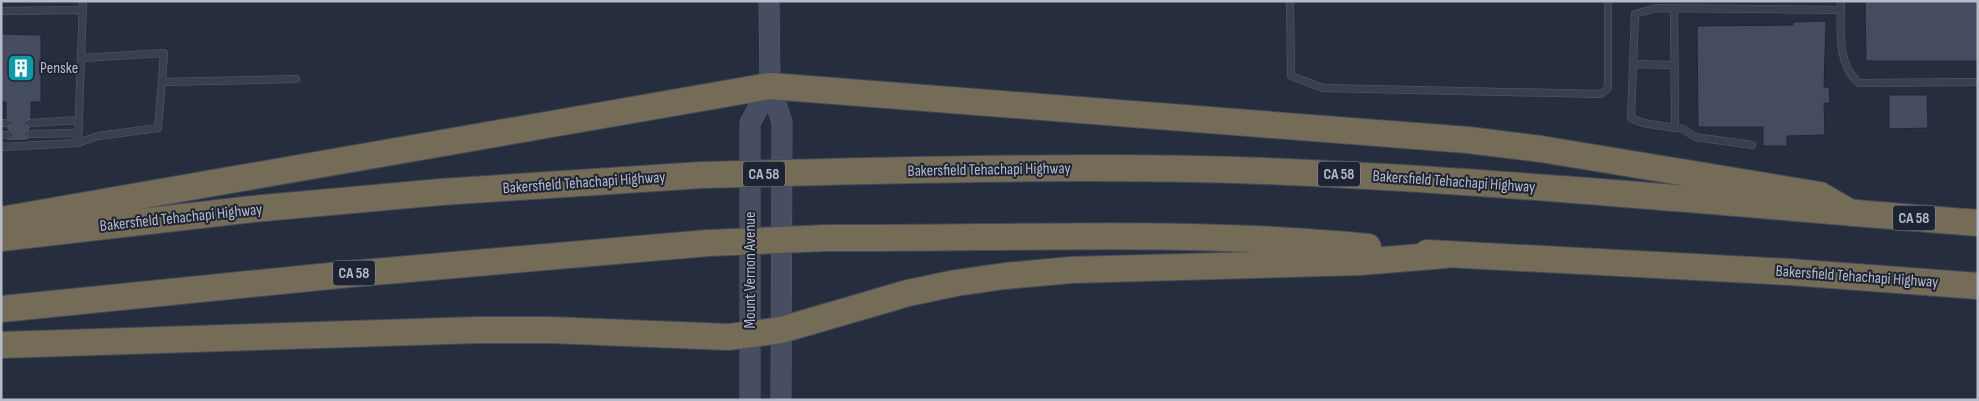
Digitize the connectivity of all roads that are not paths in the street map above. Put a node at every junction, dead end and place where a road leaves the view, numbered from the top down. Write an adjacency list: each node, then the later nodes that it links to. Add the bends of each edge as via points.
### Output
1 (83, 1): 7 (lane)
2 (769, 1): 16 (main road, Mount Vernon Avenue)
3 (1290, 1): 4 (lane, via 1291,76 1323,88 1601,94 1608,88)
4 (1608, 1)
5 (1842, 1): 8 (lane)
6 (1674, 8): 8 (lane); 11 (lane, via 1656,8 1635,14); 12 (lane)
7 (83, 10): 9 (lane); 10 (lane)
8 (1841, 10): 15 (lane, via 1841,47 1849,74 1859,83)
9 (1, 11)
10 (82, 58): 14 (lane, via 164,53); 17 (lane)
11 (1633, 64): 12 (lane); 19 (lane, via 1631,118)
12 (1675, 65): 19 (lane)
13 (296, 79): 14 (lane)
14 (162, 82): 22 (lane, via 158,128 98,136)
15 (1978, 82)
16 (770, 86): 25 (highway, via 1468,140 1820,195); 26 (highway); 32 (main road, Mount Vernon Avenue, via 782,122); 33 (main road, Mount Vernon Avenue, via 750,123)
17 (79, 120): 18 (lane); 20 (lane)
18 (31, 123)
19 (1675, 128): 23 (lane, via 1696,137)
20 (78, 132): 21 (lane); 22 (lane)
21 (31, 134)
22 (78, 143): 24 (lane)
23 (1752, 145)
24 (1, 147)
25 (1851, 213): 27 (highway, Bakersfield Tehachapi Highway / CA 58); 28 (highway, Bakersfield Tehachapi Highway / CA 58, bridge, via 1330,174 1172,168 949,169 702,175 441,192)
26 (1, 220)
27 (1978, 223)
28 (1, 238)
29 (1445, 254): 30 (highway, Bakersfield Tehachapi Highway / CA 58, via 1790,272); 31 (highway, Bakersfield Tehachapi Highway / CA 58, bridge, via 1313,242 1189,236 827,238 708,243 331,275); 32 (highway, via 1360,262 1071,270 1005,276 908,293)
30 (1978, 286)
31 (1, 309)
32 (781, 330): 33 (highway); 36 (main road, Mount Vernon Avenue)
33 (750, 335): 34 (highway, via 469,330); 35 (main road, Mount Vernon Avenue)
34 (1, 345)
35 (750, 400)
36 (781, 400)

